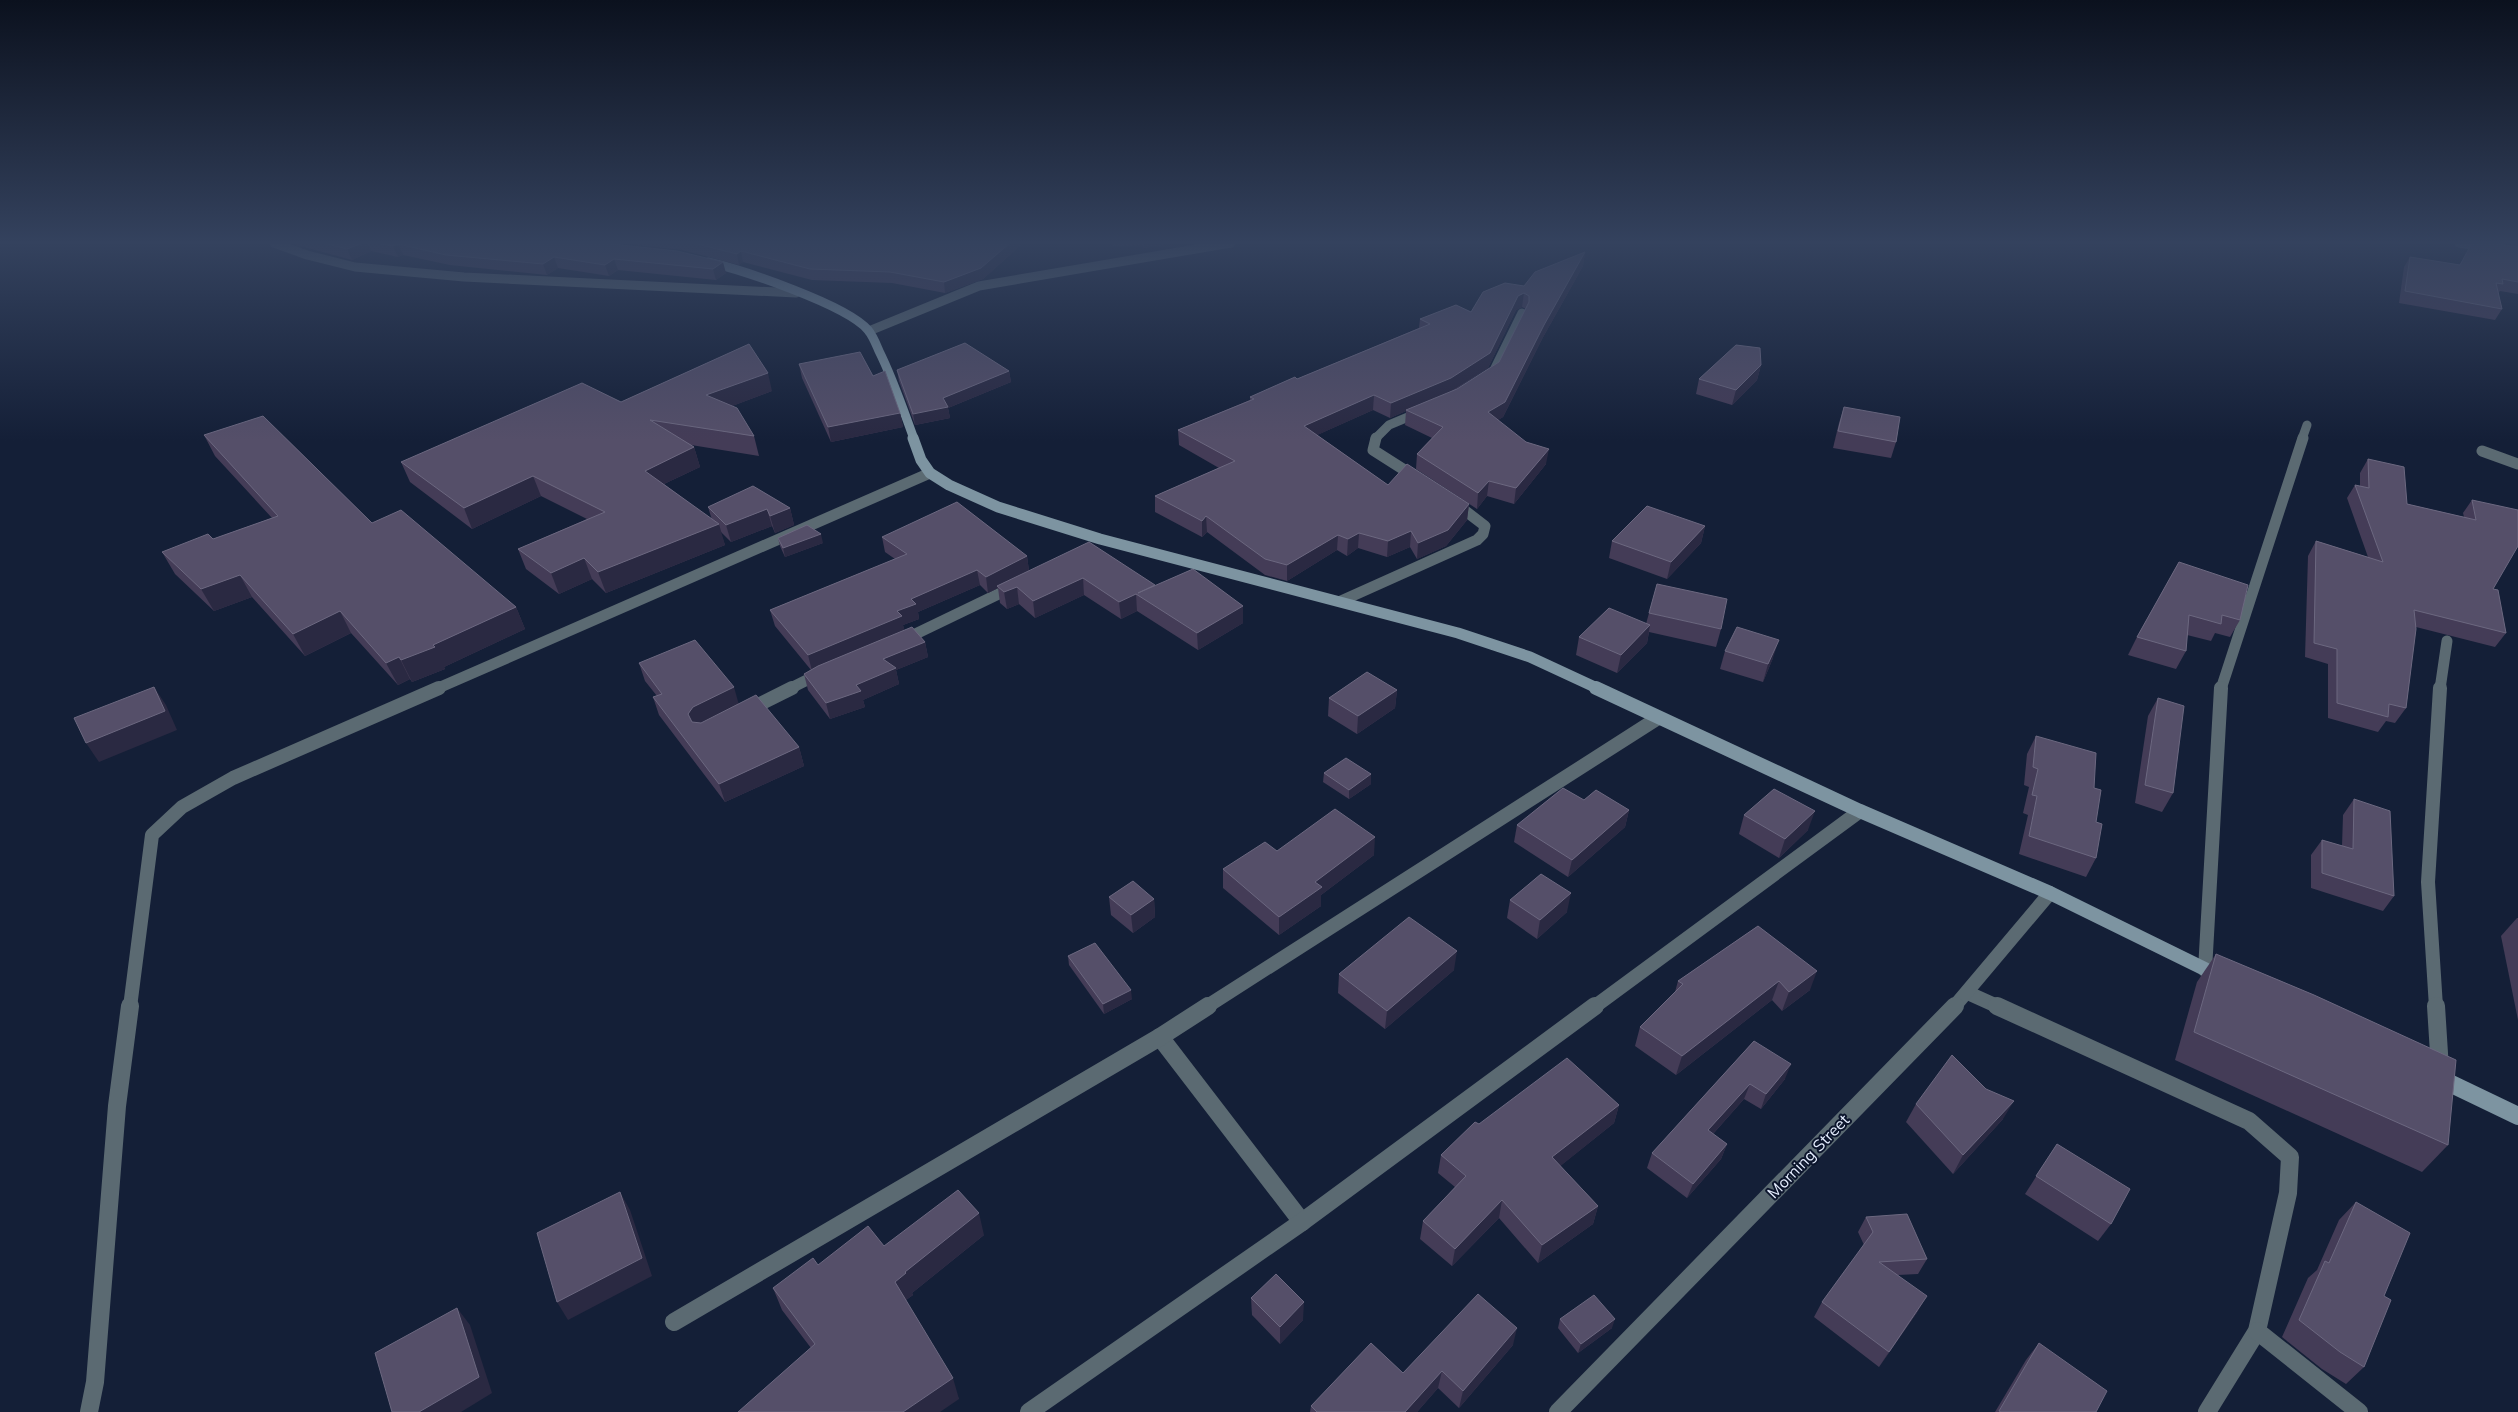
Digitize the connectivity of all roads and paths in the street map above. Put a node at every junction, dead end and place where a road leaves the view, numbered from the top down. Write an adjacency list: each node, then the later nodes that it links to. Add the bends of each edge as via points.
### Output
1 (835, 309): 4 (street, via 854,318)
2 (923, 309): 4 (street)
3 (1522, 313): 5 (street, via 1493,372)
4 (869, 331): 10 (street, via 888,372 912,441)
5 (1477, 382)
6 (1428, 409): 11 (street, via 1386,426 1377,433 1373,450)
7 (2307, 425): 24 (street, via 2221,684)
8 (2482, 451): 9 (street)
9 (2518, 464)
10 (930, 473): 13 (street, via 948,485 998,507); 34 (street, via 233,778 182,807 152,835 117,1106 95,1382)
11 (1429, 486)
12 (1446, 497): 16 (street, via 1485,526 1477,540)
13 (1100, 539): 14 (street); 16 (street)
14 (1085, 548)
15 (1028, 580): 18 (street)
16 (1341, 601): 21 (street, via 1458,633 1530,657)
17 (2447, 641): 29 (street, via 2441,671 2428,882)
18 (890, 645)
19 (829, 670): 20 (street)
20 (736, 716)
21 (1658, 718): 22 (street); 27 (street)
22 (1860, 811): 23 (street); 31 (street)
23 (2050, 893): 24 (street); 26 (street, Morning Street)
24 (2204, 970): 25 (street)
25 (2231, 982)
26 (1968, 993): 33 (street, via 2249,1121 2290,1157 2288,1193); 36 (street, Morning Street)
27 (1160, 1037): 31 (street); 32 (street)
28 (2423, 1071): 29 (street)
29 (2441, 1079): 30 (street)
30 (2518, 1116)
31 (1302, 1222): 35 (street)
32 (674, 1322)
33 (2257, 1331): 37 (street); 38 (street)
34 (89, 1412)
35 (1030, 1412)
36 (1558, 1412)
37 (2207, 1412)
38 (2359, 1412)

